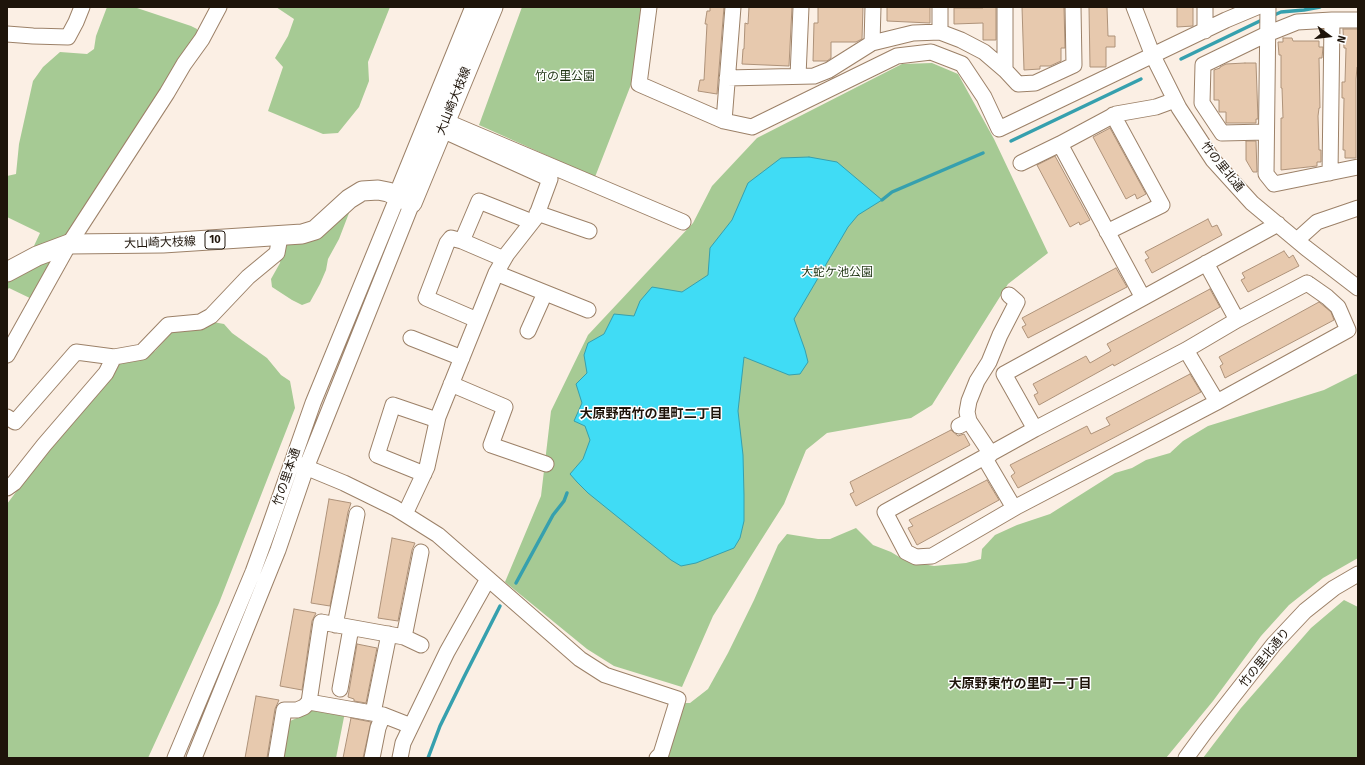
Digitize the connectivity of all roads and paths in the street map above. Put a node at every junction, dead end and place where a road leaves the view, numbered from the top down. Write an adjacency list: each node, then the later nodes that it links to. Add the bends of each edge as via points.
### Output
1 (82, 7): 20 (street, via 68,37)
2 (219, 7): 46 (street, via 202,39)
3 (475, 7): 36 (main road, 大山崎大枝線)
4 (493, 7): 30 (main road, 大山崎大枝線)
5 (649, 7): 29 (street, via 639,84)
6 (733, 7): 26 (street)
7 (801, 7): 25 (street)
8 (873, 7): 22 (street)
9 (940, 7): 19 (street)
10 (1005, 7): 24 (street)
11 (1073, 7): 24 (street, via 1074,65 1034,83 1018,84)
12 (1134, 7): 23 (street, 竹の里北通)
13 (1205, 7): 18 (street)
14 (1257, 7): 18 (street)
15 (1268, 7): 21 (street)
16 (1332, 20): 17 (street); 21 (street, via 1297,22); 35 (street)
17 (1358, 20)
18 (1205, 31): 23 (street)
19 (940, 32): 22 (street, via 913,33); 24 (street, via 984,52)
20 (7, 34)
21 (1267, 34): 31 (street); 31 (street, via 1204,65 1202,104 1222,133)
22 (872, 43): 25 (street, via 829,70 814,76)
23 (1153, 56): 27 (street, 竹の里北通); 29 (street, via 999,129 984,97 962,64 931,52 897,56 752,127)
24 (1005, 70)
25 (798, 76): 26 (street)
26 (727, 78): 29 (street)
27 (1175, 100): 28 (street); 40 (street, 竹の里北通, via 1213,160 1252,203)
28 (1114, 115): 32 (street); 42 (street, via 1162,205)
29 (724, 120)
30 (444, 125): 36 (main road, 大山崎大枝線); 38 (street, via 550,179); 39 (street)
31 (1266, 132): 35 (street, via 1266,174 1274,184)
32 (1060, 144): 33 (street); 42 (street)
33 (1021, 163)
34 (1358, 167): 35 (street)
35 (1330, 173)
36 (405, 200): 43 (main road, 大山崎大枝線 / 10, via 388,192 362,191 349,199 315,230); 72 (street, 竹の里本通, via 313,403); 74 (street, 竹の里本通)
37 (1358, 208): 44 (street, via 1317,222)
38 (535, 218): 41 (street); 45 (street, via 479,201); 47 (street)
39 (683, 222)
40 (1278, 224): 44 (street, 竹の里北通); 48 (street)
41 (589, 231)
42 (1107, 232): 54 (street)
43 (280, 237): 46 (main road, 大山崎大枝線 / 10, via 163,243); 62 (street, via 277,253 248,277 211,316 200,322 168,325 142,352)
44 (1297, 240): 51 (street, 竹の里北通)
45 (462, 241): 47 (street); 56 (street, via 452,238 447,243 426,298)
46 (69, 244): 49 (main road, 大山崎大枝線 / 10, via 37,256); 61 (street)
47 (504, 260): 50 (street)
48 (1206, 263): 54 (street); 57 (street)
49 (7, 272)
50 (496, 273): 52 (street); 56 (street)
51 (1358, 288)
52 (544, 293): 55 (street); 58 (street)
53 (1009, 294): 64 (street, via 1016,302)
54 (1143, 298): 65 (street)
55 (588, 310)
56 (477, 320): 63 (street)
57 (1237, 320): 60 (street); 67 (street, via 1307,284 1327,296 1338,308 1348,330)
58 (529, 332)
59 (411, 338): 63 (street)
60 (1186, 350): 67 (street); 70 (street)
61 (7, 355)
62 (114, 357): 68 (street, via 76,352 15,422); 76 (street, via 106,373 14,484)
63 (462, 358): 66 (street)
64 (989, 362): 65 (street); 71 (street, via 977,381 964,423)
65 (1004, 374): 70 (street)
66 (451, 384): 69 (street); 73 (street, via 505,407 491,445)
67 (1217, 402): 77 (street)
68 (7, 417)
69 (437, 420): 75 (street); 75 (street, via 393,406 377,455)
70 (1035, 429): 71 (street)
71 (988, 455): 77 (street); 77 (street, via 885,512 906,552 916,557 932,556)
72 (292, 462): 74 (street); 92 (street, 竹の里本通, via 253,572)
73 (546, 464)
74 (306, 468): 79 (street, via 350,486); 93 (street, 竹の里本通, via 278,550)
75 (424, 474): 79 (street)
76 (7, 488)
77 (1014, 508)
78 (357, 514): 83 (street)
79 (405, 514): 82 (street, via 438,535)
80 (421, 552): 86 (street)
81 (1357, 576): 98 (street, 竹の里北通り, via 1334,588 1305,611 1270,651)
82 (488, 579): 91 (street, via 447,652); 97 (street, via 580,659 605,675 678,699 662,754)
83 (335, 625): 84 (street); 89 (street, via 321,622)
84 (351, 628): 85 (street); 88 (street)
85 (389, 634): 86 (street); 90 (street)
86 (404, 637): 87 (street)
87 (421, 645)
88 (340, 689)
89 (309, 702): 90 (street); 94 (street, via 297,710 284,710)
90 (378, 714): 91 (street); 95 (street)
91 (411, 726): 96 (street)
92 (175, 758)
93 (194, 758)
94 (276, 758)
95 (372, 758)
96 (400, 758)
97 (658, 758)
98 (1186, 758)

